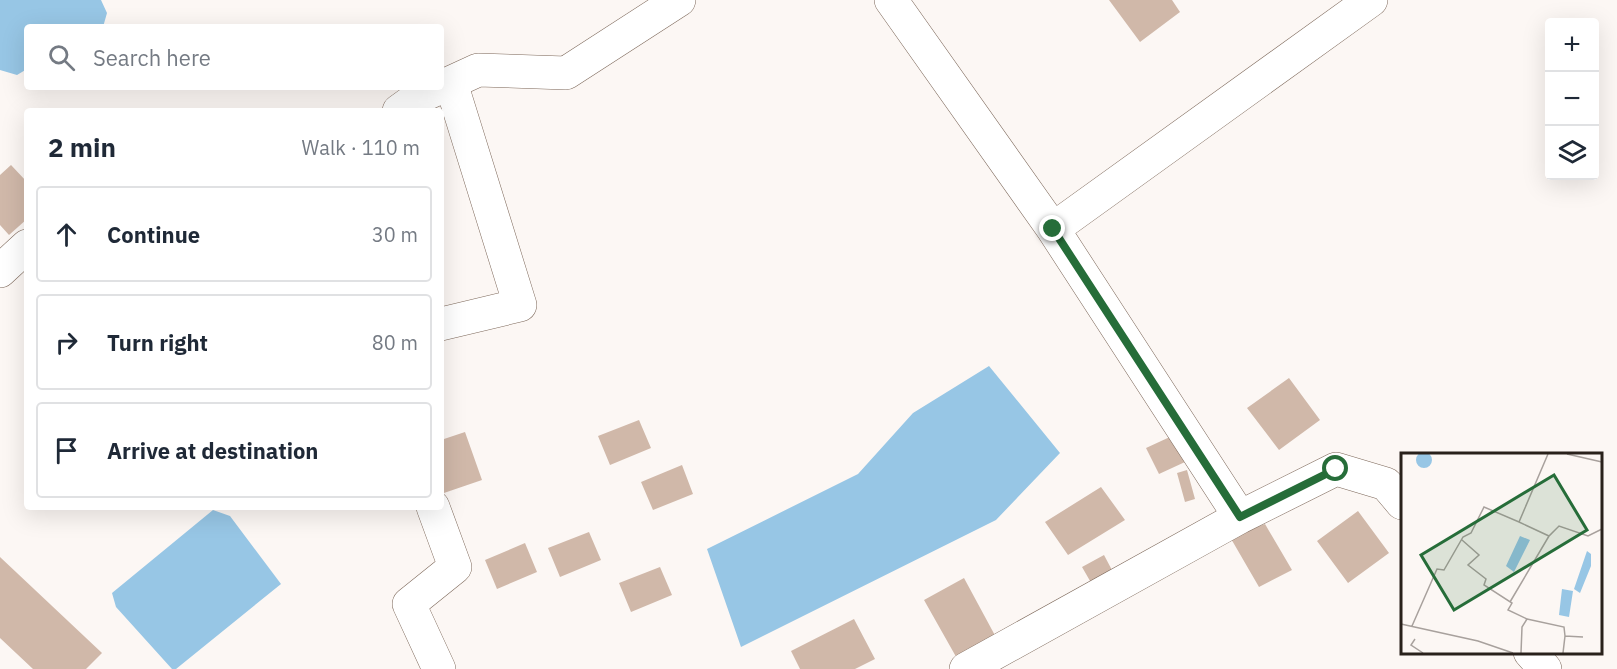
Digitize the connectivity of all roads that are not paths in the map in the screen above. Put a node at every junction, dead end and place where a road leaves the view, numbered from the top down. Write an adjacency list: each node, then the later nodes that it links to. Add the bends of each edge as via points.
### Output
1 (679, 0): 4 (street, via 566,73 478,70)
2 (891, 0): 8 (street)
3 (1371, 0): 8 (street)
4 (451, 82): 5 (street); 11 (street, via 520,305)
5 (444, 85)
6 (434, 90): 7 (street)
7 (403, 108)
8 (1053, 229): 14 (street)
9 (24, 249): 10 (street)
10 (0, 271)
11 (444, 323)
12 (1401, 502): 14 (street, via 1386,484 1336,469)
13 (434, 510): 16 (street, via 455,567 409,604)
14 (1240, 517): 17 (street)
15 (1532, 654): 18 (street)
16 (439, 669)
17 (966, 669)
18 (1545, 669)

